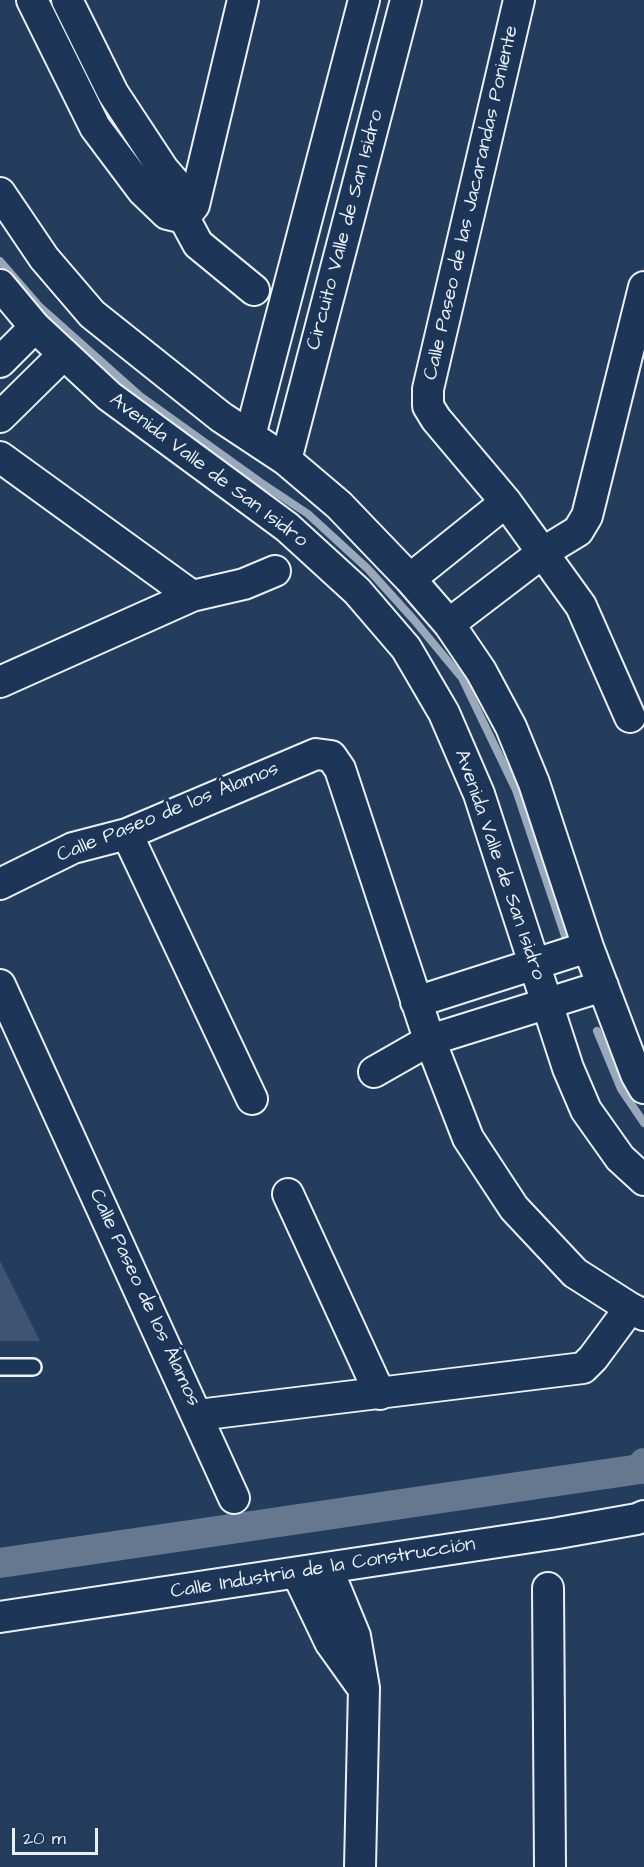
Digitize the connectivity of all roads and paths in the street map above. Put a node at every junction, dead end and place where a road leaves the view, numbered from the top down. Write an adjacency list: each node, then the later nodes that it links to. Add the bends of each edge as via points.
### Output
1 (32, 0): 8 (street, via 96,127 143,191 167,214)
2 (67, 0): 8 (street, via 113,93)
3 (243, 0): 8 (street)
4 (364, 0): 16 (street, Circuito Valle de San Isidro)
5 (406, 0): 18 (street, Circuito Valle de San Isidro)
6 (519, 0): 19 (street, Calle Paseo de las Jacarandas Poniente, via 428,389 428,406 436,419)
7 (0, 192): 16 (street, via 44,258 92,314)
8 (189, 212): 11 (street, via 198,244)
9 (0, 285): 12 (street, Avenida Valle de San Isidro)
10 (644, 287): 20 (street, via 587,516 578,531)
11 (254, 290)
12 (35, 327): 13 (street, Avenida Valle de San Isidro); 14 (street)
13 (63, 355): 15 (street); 30 (street, Avenida Valle de San Isidro, via 109,396 287,527 357,591 406,648 444,713 479,794)
14 (0, 362)
15 (0, 417)
16 (250, 436): 18 (street)
17 (0, 458): 23 (street)
18 (286, 460): 22 (street, via 339,506)
19 (506, 502): 20 (street); 22 (street)
20 (542, 553): 24 (street); 26 (street, via 581,606)
21 (275, 571): 23 (street, via 244,584)
22 (410, 579): 24 (street)
23 (192, 596): 25 (street)
24 (449, 624): 29 (street, via 481,670 511,727 534,783)
25 (0, 682)
26 (630, 717)
27 (127, 834): 28 (street, Calle Paseo de los Álamos, via 73,848); 33 (street, Calle Paseo de los Álamos, via 316,754 331,756 340,770); 38 (street)
28 (0, 884)
29 (588, 947): 30 (street); 32 (street)
30 (534, 965): 33 (street); 34 (street, Avenida Valle de San Isidro)
31 (0, 985): 45 (street, Calle Paseo de los Álamos)
32 (603, 986): 34 (street); 37 (street)
33 (416, 1002): 35 (street, Calle Paseo de los Álamos)
34 (547, 1004): 35 (street); 39 (street, Avenida Valle de San Isidro, via 586,1110 620,1158)
35 (430, 1040): 36 (street); 41 (street, Calle Paseo de los Álamos, via 468,1138 514,1208 575,1273)
36 (374, 1072)
37 (644, 1088)
38 (252, 1099)
39 (644, 1180)
40 (288, 1194): 44 (street)
41 (637, 1312): 44 (street, Calle Paseo de los Álamos, via 583,1368)
42 (0, 1367): 43 (lane)
43 (33, 1367)
44 (380, 1394): 45 (street, Calle Paseo de los Álamos)
45 (198, 1415): 46 (street, Calle Paseo de los Álamos)
46 (234, 1498)
47 (644, 1516): 48 (street, Calle Industria de la Construcción)
48 (327, 1568): 49 (street, Calle Industria de la Construcción); 52 (street, via 355,1636)
49 (297, 1573): 51 (street, Calle Industria de la Construcción); 52 (street, via 330,1642)
50 (548, 1588): 54 (street)
51 (0, 1617)
52 (363, 1688): 53 (street)
53 (360, 1867)
54 (550, 1867)

